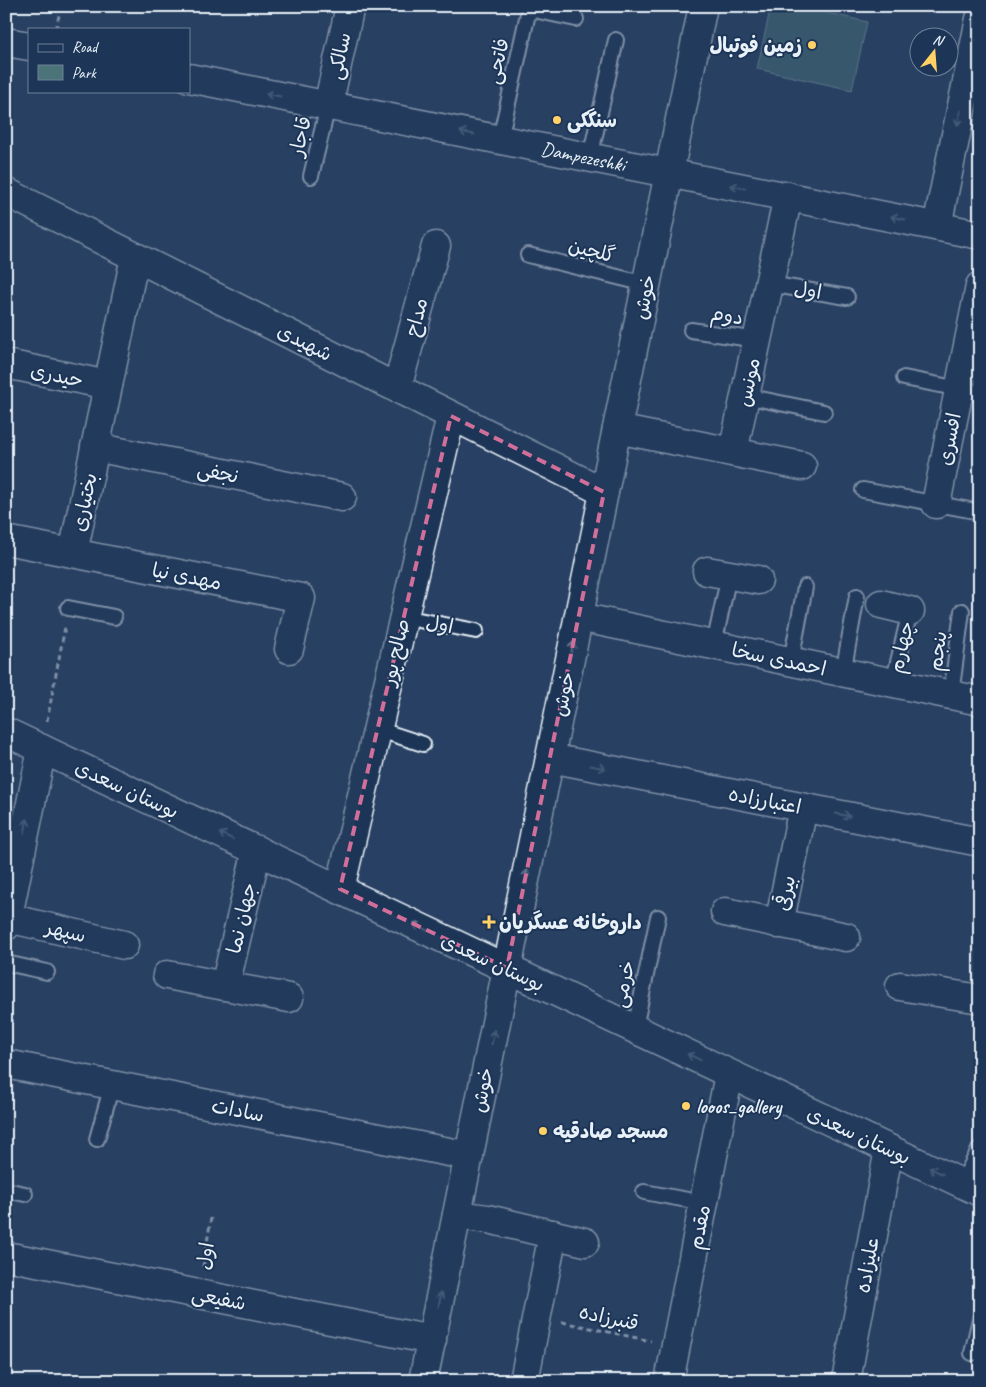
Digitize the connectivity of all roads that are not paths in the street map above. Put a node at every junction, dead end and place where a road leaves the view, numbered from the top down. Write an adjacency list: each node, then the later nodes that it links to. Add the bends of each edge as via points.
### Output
1 (350, 6): 10 (street, سالکی)
2 (703, 6): 13 (street, خوش)
3 (576, 19): 11 (lane, فاتحی, via 529,9)
4 (980, 19): 9 (street)
5 (616, 40): 12 (lane)
6 (6, 42): 7 (street)
7 (28, 46)
8 (190, 78): 10 (street, Dampezeshki, one-way to 8)
9 (974, 79): 17 (street, one-way to 17)
10 (328, 106): 11 (street, Dampezeshki, one-way to 10); 14 (lane, قاجار)
11 (500, 139): 12 (street, Dampezeshki)
12 (590, 158): 13 (street, Dampezeshki)
13 (669, 174): 16 (street, Dampezeshki, one-way to 13); 22 (street, خوش)
14 (311, 176)
15 (6, 192): 21 (street, شهیدی)
16 (788, 196): 17 (street, Dampezeshki, one-way to 16); 23 (street, مونس)
17 (937, 226): 18 (street, Dampezeshki)
18 (980, 235)
19 (436, 246): 31 (street, مداح)
20 (528, 255): 22 (lane, گلچین)
21 (135, 257): 30 (street, بختیاری); 31 (street, شهیدی)
22 (646, 284): 36 (street, خوش)
23 (769, 284): 25 (lane, اول); 27 (street, مونس)
24 (980, 286): 32 (street, افسری)
25 (847, 297)
26 (692, 330): 27 (lane, دوم)
27 (757, 340): 33 (street, مونس)
28 (6, 364): 30 (street, حیدری)
29 (904, 378): 32 (lane)
30 (108, 385): 37 (street, بختیاری)
31 (397, 388): 35 (street, شهیدی)
32 (969, 390): 43 (street, افسری)
33 (745, 396): 34 (lane); 38 (street, مونس)
34 (824, 412)
35 (451, 416): 41 (street, شهیدی); 55 (street, صالح پور)
36 (617, 429): 38 (street); 41 (street, خوش)
37 (95, 447): 42 (street, نجفی); 46 (street, بختیاری)
38 (732, 452): 39 (street)
39 (802, 466)
40 (863, 490): 43 (lane)
41 (604, 492): 56 (street, خوش)
42 (342, 497)
43 (936, 504): 44 (lane)
44 (980, 512)
45 (6, 540): 46 (street, مهدی نیا)
46 (73, 553): 59 (street, مهدی نیا, via 301,598)
47 (718, 573): 48 (street); 58 (lane)
48 (758, 580)
49 (805, 587): 60 (lane)
50 (869, 600): 52 (street, چهارم); 61 (lane)
51 (68, 608): 54 (lane)
52 (910, 611): 62 (lane, چهارم)
53 (962, 611): 63 (lane, پنجم)
54 (114, 617)
55 (404, 617): 57 (lane, اول); 65 (street, صالح پور)
56 (579, 617): 58 (street, احمدی سخا); 69 (street, خوش, one-way to 56)
57 (476, 631)
58 (714, 645): 60 (street, احمدی سخا)
59 (289, 649)
60 (791, 661): 61 (street, احمدی سخا)
61 (843, 673): 62 (street, احمدی سخا)
62 (893, 683): 63 (street, احمدی سخا)
63 (951, 695): 64 (street, احمدی سخا)
64 (980, 702)
65 (378, 729): 67 (lane); 74 (street, صالح پور)
66 (6, 732): 68 (street, بوستان سعدی)
67 (423, 744)
68 (42, 749): 72 (street, بوستان سعدی, one-way to 68); 73 (street, one-way to 68)
69 (550, 758): 70 (street, اعتبارزاده, one-way to 70); 82 (street, خوش, one-way to 69)
70 (803, 808): 71 (street, اعتبارزاده, one-way to 71); 78 (street, بیرقی)
71 (980, 842)
72 (256, 850): 74 (street, بوستان سعدی); 85 (street, جهان نما)
73 (11, 879): 77 (street)
74 (340, 889): 82 (street, بوستان سعدی, one-way to 74)
75 (725, 912): 78 (street, بیرقی)
76 (658, 917): 89 (lane, خرمی)
77 (7, 922): 80 (street, سپهر)
78 (779, 924): 79 (street)
79 (846, 938)
80 (124, 945)
81 (6, 963): 83 (lane)
82 (507, 968): 89 (street, بوستان سعدی); 96 (street, خوش, one-way to 82)
83 (47, 972)
84 (167, 975): 85 (street)
85 (225, 986): 87 (street)
86 (900, 986): 88 (street)
87 (288, 998)
88 (980, 999)
89 (634, 1028): 91 (street, بوستان سعدی, one-way to 89)
90 (6, 1064): 92 (street, سادات)
91 (729, 1074): 95 (street, بوستان سعدی); 101 (street, مقدم)
92 (112, 1085): 93 (lane); 96 (street, سادات)
93 (97, 1139)
94 (980, 1148): 97 (lane)
95 (889, 1149): 97 (street, بوستان سعدی, one-way to 95); 112 (street, علیزاده)
96 (469, 1156): 102 (street, خوش)
97 (971, 1187)
98 (6, 1190): 100 (lane)
99 (644, 1192): 101 (lane)
100 (24, 1194)
101 (704, 1202): 111 (street, مقدم)
102 (457, 1215): 103 (street); 107 (street, خوش, one-way to 102)
103 (552, 1234): 104 (street); 110 (street)
104 (586, 1242)
105 (6, 1256): 107 (street, شفیعی)
106 (980, 1319): 108 (lane)
107 (432, 1340): 109 (street, خوش)
108 (972, 1353)
109 (423, 1381)
110 (524, 1381)
111 (669, 1381)
112 (846, 1381)

